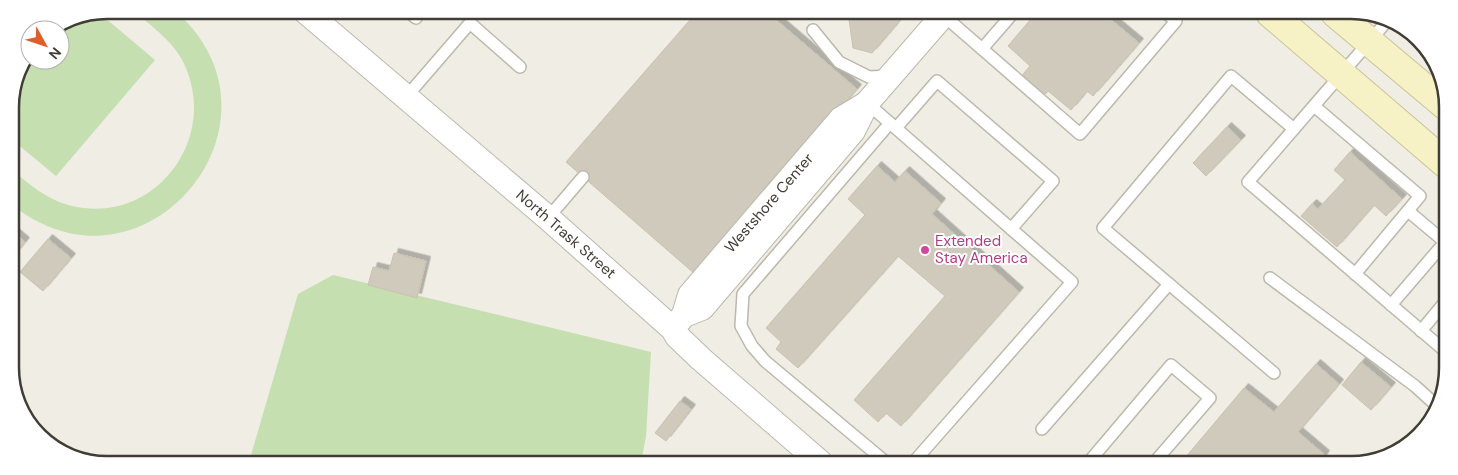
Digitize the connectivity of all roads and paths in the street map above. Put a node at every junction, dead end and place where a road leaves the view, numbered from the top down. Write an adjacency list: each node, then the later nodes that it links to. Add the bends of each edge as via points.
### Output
1 (316, 19): 15 (street, North Trask Street)
2 (940, 19): 14 (street, Westshore Center)
3 (949, 19): 11 (lane)
4 (1008, 19): 11 (lane)
5 (1174, 19): 11 (lane, via 1176,21 1080,134)
6 (1277, 19): 13 (main road)
7 (1342, 19): 10 (main road)
8 (1384, 25): 10 (lane)
9 (813, 30): 14 (lane, via 840,62 869,77)
10 (1369, 42): 13 (lane); 16 (main road)
11 (982, 49)
12 (520, 67): 15 (lane, via 470,23)
13 (1342, 74): 18 (lane); 21 (main road)
14 (890, 76): 17 (street, Westshore Center)
15 (407, 96): 25 (street, North Trask Street)
16 (1439, 100)
17 (867, 103): 19 (lane); 23 (street, Westshore Center, via 841,120)
18 (1314, 106): 20 (lane); 24 (lane, via 1420,196)
19 (893, 125): 23 (lane); 26 (lane); 26 (lane, via 937,80 1053,181)
20 (1294, 129): 29 (lane, via 1248,182); 31 (lane, via 1231,76 1103,228)
21 (1439, 158)
22 (583, 177): 25 (lane)
23 (803, 193): 34 (street, Westshore Center, via 690,295); 41 (lane, via 743,294 741,326 765,361)
24 (1408, 211): 27 (lane); 29 (lane)
25 (548, 218): 34 (street, North Trask Street)
26 (1011, 229): 42 (lane, via 1072,282)
27 (1439, 237)
28 (1439, 249): 32 (lane)
29 (1355, 274): 32 (lane)
30 (1270, 278): 38 (lane)
31 (1169, 284): 37 (lane); 39 (lane)
32 (1391, 306): 35 (lane)
33 (1439, 309): 35 (lane)
34 (678, 322): 40 (street, North Trask Street, via 677,336)
35 (1421, 331): 36 (lane)
36 (1439, 347)
37 (1274, 374)
38 (1433, 402)
39 (1042, 429)
40 (812, 456)
41 (878, 456)
42 (919, 456)
43 (1094, 456): 44 (lane, via 1171,365 1210,398)
44 (1160, 456)

